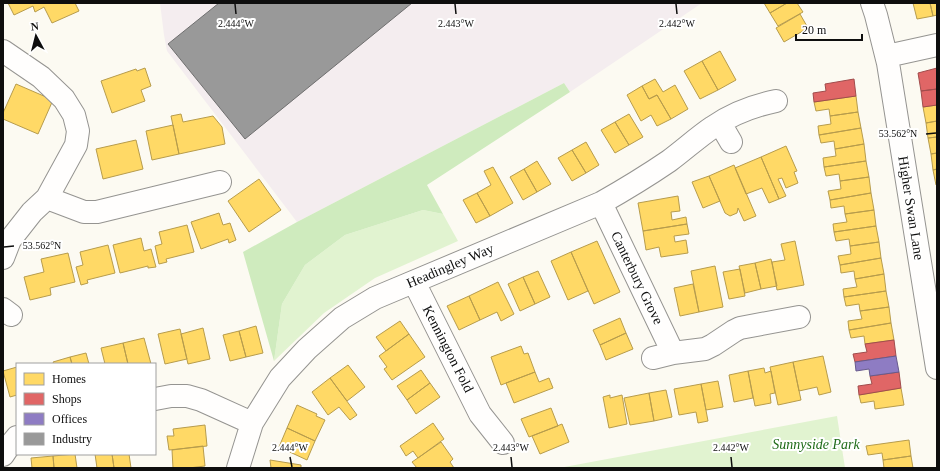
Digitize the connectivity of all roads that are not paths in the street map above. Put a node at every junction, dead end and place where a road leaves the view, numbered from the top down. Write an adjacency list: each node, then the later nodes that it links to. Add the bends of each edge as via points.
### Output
1 (872, 3): 4 (street, Higher Swan Lane)
2 (937, 45): 4 (street)
3 (3, 50): 9 (street, via 41,77 64,98 74,115 78,130 76,145)
4 (887, 56): 14 (street, Higher Swan Lane)
5 (776, 101): 6 (street, Headingley Way, via 756,105)
6 (720, 123): 7 (street); 10 (street, Headingley Way, via 634,184)
7 (731, 142)
8 (220, 182): 9 (street, via 179,183 97,212 84,212)
9 (47, 198): 11 (street, via 32,212 10,240)
10 (601, 202): 12 (street, Headingley Way); 13 (street, Canterbury Grove, via 663,355 705,349 740,328 768,332)
11 (3, 258)
12 (414, 282): 16 (street, Headingley Way, via 375,298 342,318 307,348 280,378); 18 (street, Kennington Fold, via 480,414 474,423)
13 (799, 317)
14 (937, 368)
15 (156, 399): 16 (street, via 187,396)
16 (252, 423): 20 (street, Headingley Way)
17 (16, 438): 19 (street)
18 (503, 443)
19 (3, 455)
20 (238, 468)

